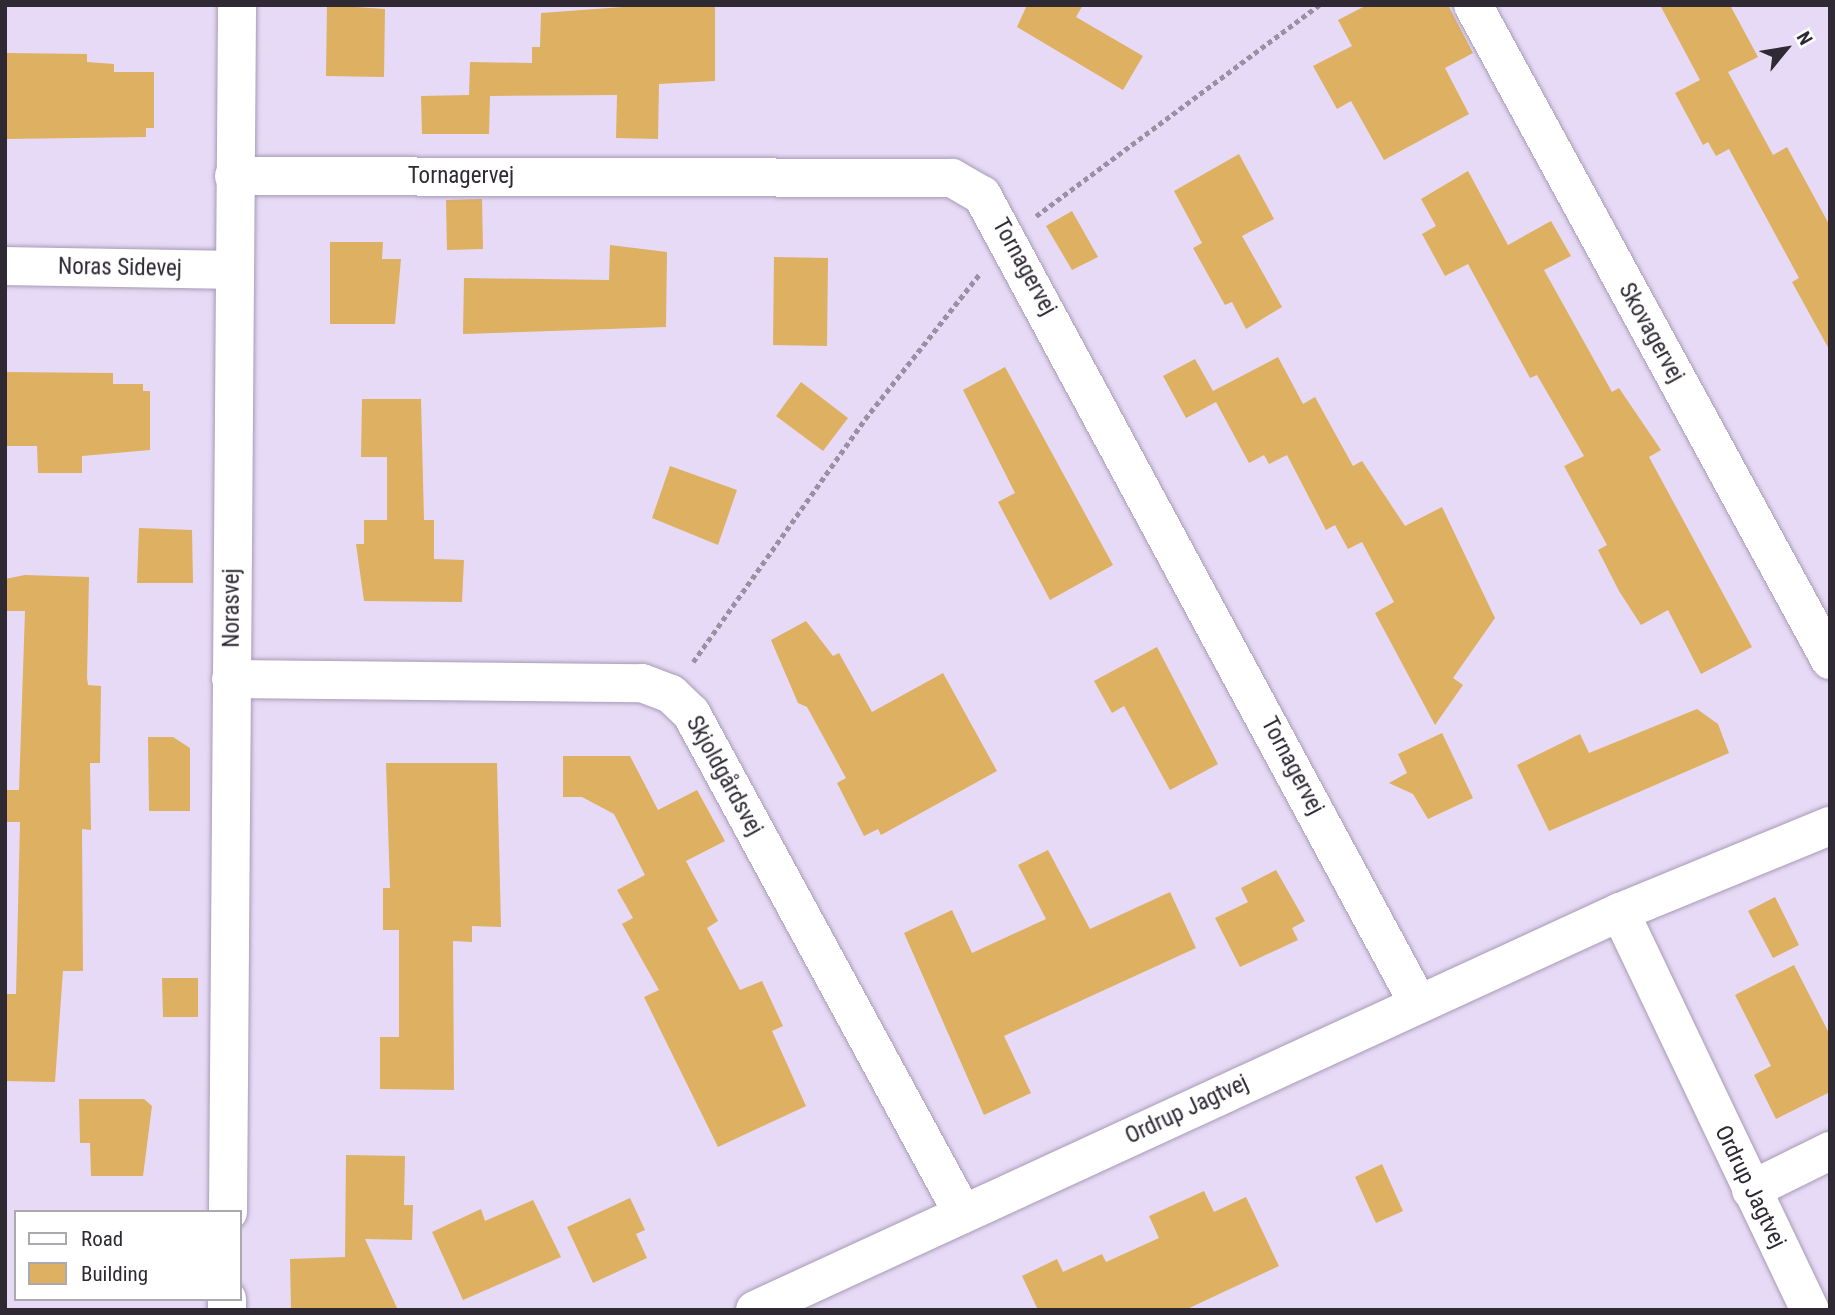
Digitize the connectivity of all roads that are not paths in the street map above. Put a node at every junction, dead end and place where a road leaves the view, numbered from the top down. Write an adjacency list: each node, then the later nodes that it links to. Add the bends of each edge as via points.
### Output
1 (237, 5): 3 (street, Norasvej)
2 (1473, 5): 6 (street, Skovagervej)
3 (234, 176): 5 (street, Norasvej); 10 (street, Tornagervej, via 952,178 982,195 1009,236)
4 (5, 266): 5 (street, Noras Sidevej)
5 (234, 270): 7 (street, Norasvej)
6 (1830, 660)
7 (231, 679): 13 (street, Norasvej); 14 (street, Skjoldgårdsvej, via 642,683 671,694 691,713)
8 (1830, 826): 9 (street, Ordrup Jagtvej)
9 (1619, 912): 10 (street, Ordrup Jagtvej); 12 (street, Ordrup Jagtvej)
10 (1418, 1003): 14 (street, Ordrup Jagtvej)
11 (1830, 1151): 12 (street)
12 (1751, 1190): 16 (street, Ordrup Jagtvej)
13 (228, 1210)
14 (963, 1213): 15 (street, Ordrup Jagtvej)
15 (755, 1310)
16 (1810, 1310)

